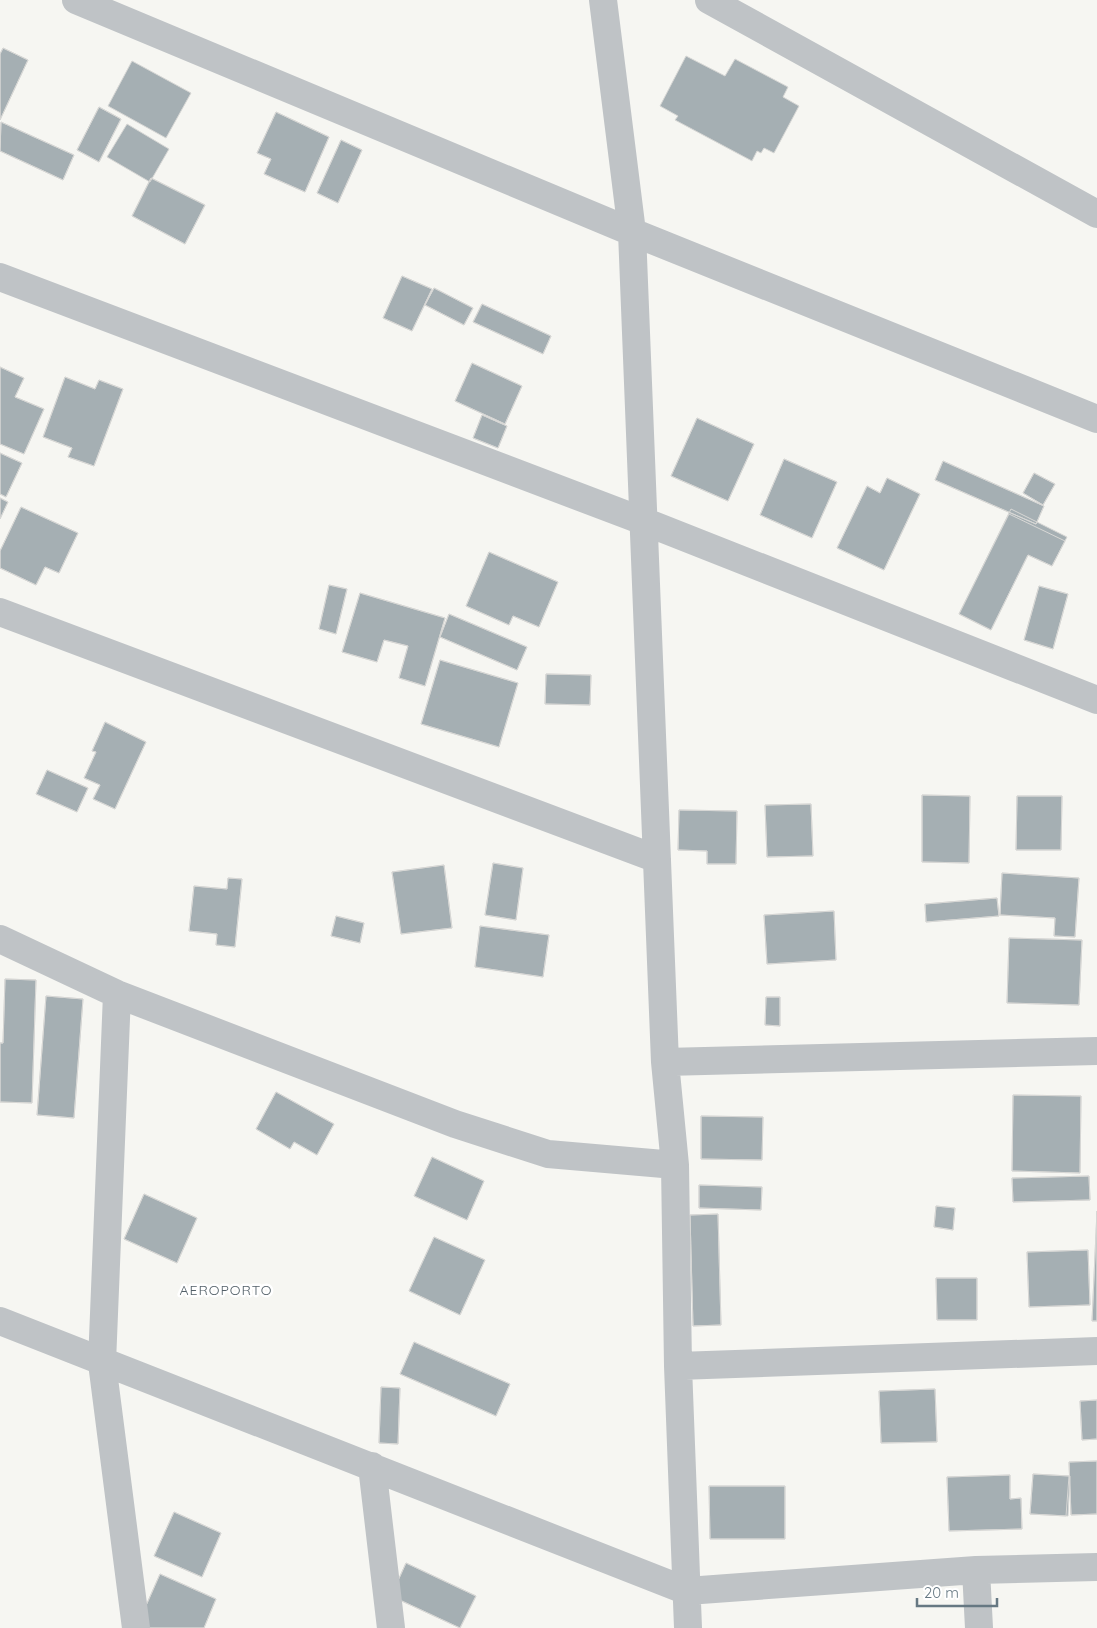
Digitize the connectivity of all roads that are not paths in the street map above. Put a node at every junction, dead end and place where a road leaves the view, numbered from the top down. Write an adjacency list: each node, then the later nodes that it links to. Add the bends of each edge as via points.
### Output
1 (76, 0): 5 (street)
2 (603, 0): 5 (street)
3 (709, 0): 4 (street)
4 (1097, 214)
5 (632, 232): 7 (street); 8 (street)
6 (0, 277): 8 (street)
7 (1097, 419)
8 (643, 521): 10 (street); 11 (street)
9 (0, 612): 11 (street)
10 (1097, 700)
11 (657, 859): 15 (street)
12 (0, 939): 13 (street)
13 (117, 994): 16 (street, via 455,1124 548,1154); 19 (street)
14 (1097, 1051): 15 (street)
15 (665, 1062): 16 (street)
16 (675, 1165): 20 (street)
17 (0, 1322): 19 (street)
18 (1097, 1351): 20 (street)
19 (102, 1363): 21 (street); 25 (street)
20 (678, 1366): 24 (street)
21 (372, 1466): 24 (street); 26 (street)
22 (1097, 1567): 23 (street)
23 (976, 1570): 24 (street); 28 (street)
24 (687, 1591): 27 (street)
25 (136, 1628)
26 (391, 1628)
27 (688, 1628)
28 (979, 1628)

